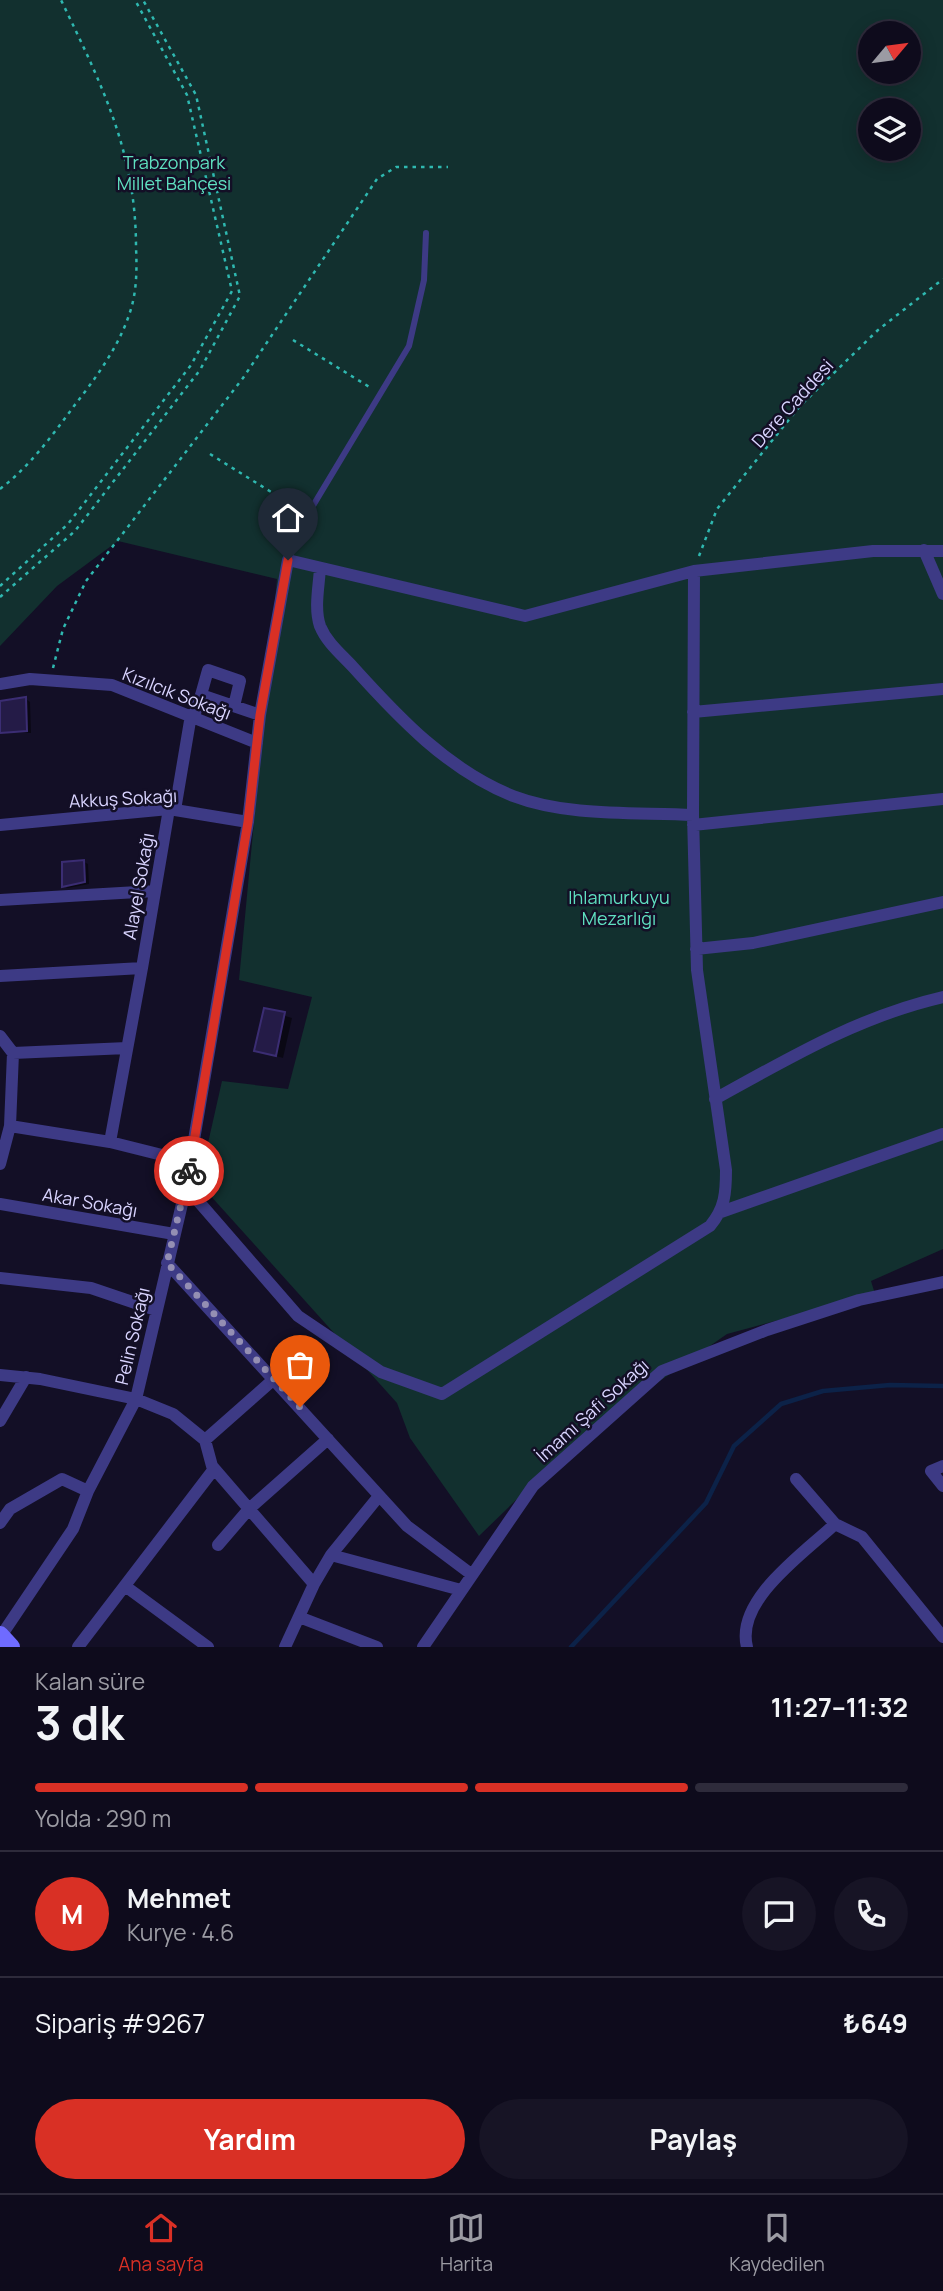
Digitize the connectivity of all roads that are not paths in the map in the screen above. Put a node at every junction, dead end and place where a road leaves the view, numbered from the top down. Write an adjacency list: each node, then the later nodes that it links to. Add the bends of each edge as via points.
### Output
1 (426, 233): 4 (lane, via 424,280 408,346 308,514)
2 (924, 550): 3 (street); 6 (street, via 873,551); 7 (street)
3 (943, 551)
4 (288, 560): 5 (street); 14 (street, Pelin Sokağı)
5 (320, 568): 6 (street, via 525,616); 18 (street, via 317,607 327,640 394,714 456,765 513,796 562,808)
6 (694, 571): 12 (street)
7 (943, 594)
8 (0, 684): 13 (street, Kızılcık Sokağı, via 30,679 112,685)
9 (943, 689): 12 (street)
10 (201, 695): 11 (street); 11 (street, Kızılcık Sokağı, via 208,670 240,681); 13 (street, Alayel Sokağı)
11 (234, 706): 14 (street)
12 (693, 712): 18 (street)
13 (193, 715): 15 (street, Kızılcık Sokağı); 17 (street, Alayel Sokağı)
14 (260, 715): 15 (street, Pelin Sokağı)
15 (257, 743): 19 (street, Pelin Sokağı)
16 (943, 799): 18 (street)
17 (172, 810): 19 (street, Akkuş Sokağı); 20 (street, Akkuş Sokağı); 21 (street, Alayel Sokağı)
18 (693, 820): 24 (street)
19 (248, 822): 35 (street, Pelin Sokağı)
20 (0, 825)
21 (155, 891): 22 (street); 25 (street, Alayel Sokağı)
22 (0, 900)
23 (943, 902): 24 (street, via 753,943)
24 (696, 949): 31 (street)
25 (142, 968): 26 (street); 29 (street, Alayel Sokağı)
26 (0, 976)
27 (943, 997): 31 (street, via 831,1035)
28 (0, 1036): 30 (street)
29 (127, 1048): 30 (street); 34 (street, Alayel Sokağı)
30 (13, 1052): 32 (street)
31 (715, 1100): 39 (street, via 726,1170)
32 (10, 1126): 34 (street); 36 (street)
33 (943, 1134): 39 (street)
34 (110, 1142): 35 (street)
35 (190, 1162): 37 (street, Pelin Sokağı)
36 (0, 1164)
37 (186, 1187): 39 (street, via 298,1316 381,1372 442,1394 710,1226); 40 (street, Pelin Sokağı)
38 (0, 1203): 40 (street, Akar Sokağı)
39 (721, 1212)
40 (174, 1234): 41 (street, Pelin Sokağı)
41 (167, 1263): 44 (street, Pelin Sokağı); 47 (street)
42 (0, 1279): 44 (street, via 91,1288)
43 (943, 1282): 63 (street, İmamı Şafi Sokağı, via 859,1300 662,1371 533,1486)
44 (156, 1310): 48 (street, Pelin Sokağı)
45 (0, 1375): 46 (street, Pelin Sokağı)
46 (26, 1377): 48 (street, Pelin Sokağı); 49 (street)
47 (274, 1380): 50 (street); 51 (street)
48 (136, 1399): 51 (street, via 173,1414); 56 (street)
49 (0, 1421)
50 (328, 1439): 57 (street); 58 (street)
51 (205, 1440): 53 (street)
52 (943, 1466): 55 (street, via 931,1471)
53 (214, 1469): 58 (street); 65 (street)
54 (796, 1479): 60 (street)
55 (943, 1486)
56 (88, 1491): 59 (street, via 62,1479 10,1509); 69 (street, via 73,1529)
57 (379, 1496): 62 (street); 63 (street, via 407,1526)
58 (249, 1509): 61 (street); 64 (street)
59 (0, 1523)
60 (835, 1524): 68 (street, via 862,1537); 75 (street, via 758,1597 747,1619)
61 (218, 1545)
62 (331, 1555): 64 (street); 66 (street)
63 (471, 1574): 66 (street, İmamı Şafi Sokağı)
64 (314, 1584): 67 (street)
65 (125, 1586): 70 (street); 71 (street)
66 (461, 1590): 74 (street, İmamı Şafi Sokağı)
67 (299, 1617): 72 (street); 73 (street)
68 (943, 1636)
69 (4, 1639)
70 (78, 1647)
71 (208, 1647)
72 (285, 1647)
73 (377, 1647)
74 (424, 1647)
75 (747, 1647)

